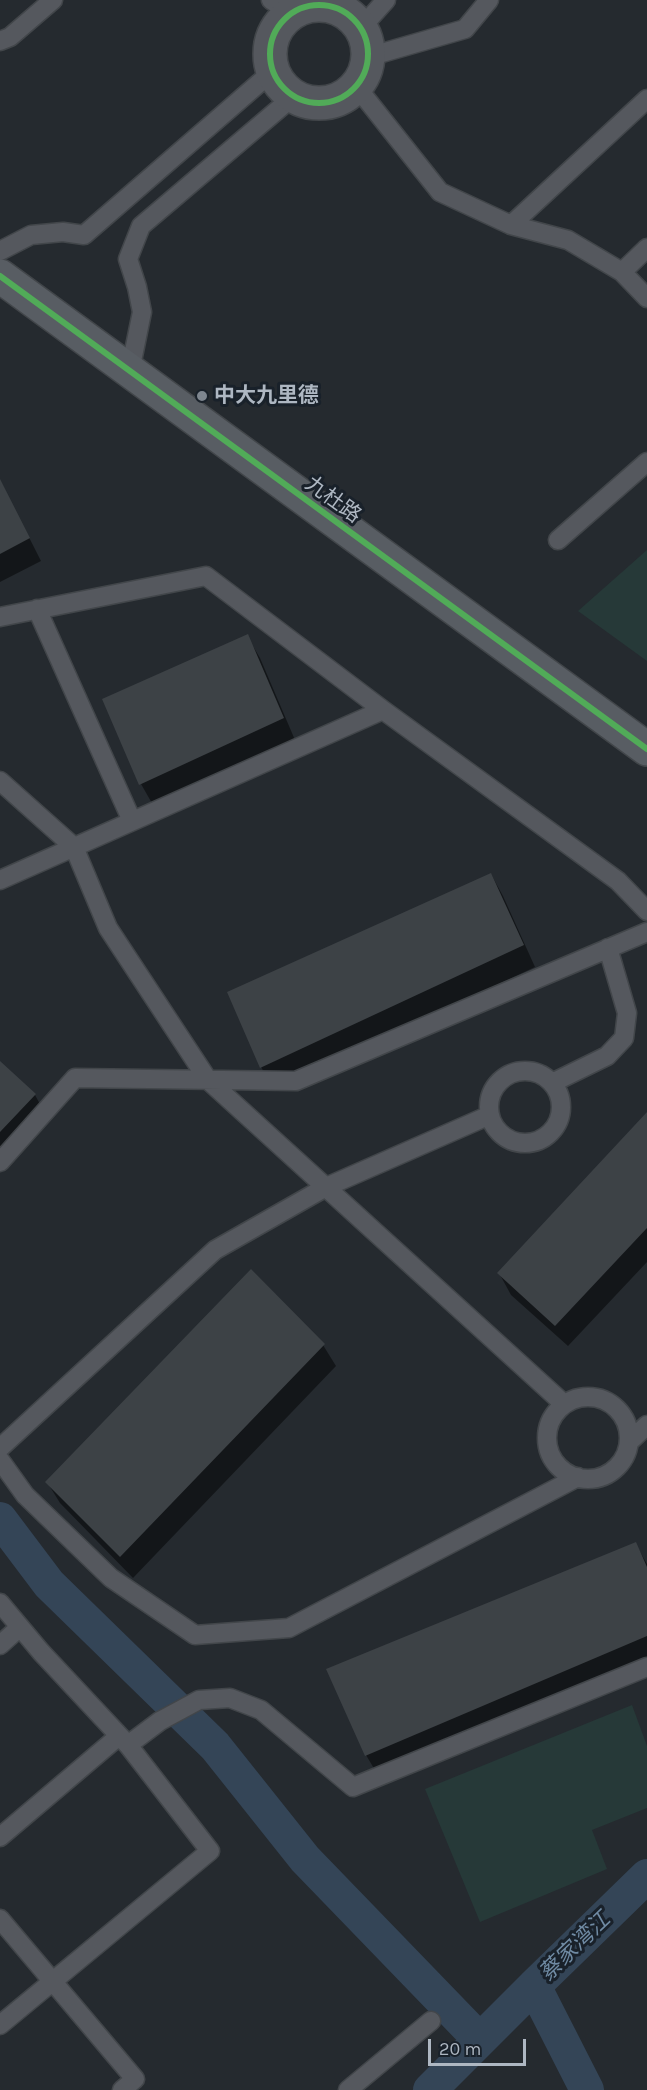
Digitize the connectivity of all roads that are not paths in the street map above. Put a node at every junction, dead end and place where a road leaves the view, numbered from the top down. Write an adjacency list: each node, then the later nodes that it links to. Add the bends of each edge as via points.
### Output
1 (53, 0): 5 (lane)
2 (386, 0): 6 (lane)
3 (489, 0): 6 (lane, via 465,28)
4 (281, 6): 6 (street, via 329,6 350,16); 7 (street, via 280,24 270,54)
5 (0, 41)
6 (362, 57): 8 (street, via 343,97 310,102); 10 (lane, via 440,192)
7 (273, 71): 8 (street); 12 (lane, via 84,236 63,232 31,235)
8 (294, 96): 16 (lane, via 141,226 128,259 142,312)
9 (647, 99): 10 (lane)
10 (511, 225): 13 (lane, via 568,240)
11 (647, 248): 13 (lane)
12 (0, 251)
13 (622, 272): 15 (lane)
14 (0, 276): 16 (street, 九杜路)
15 (647, 298)
16 (130, 371): 22 (street, 九杜路)
17 (647, 462): 18 (lane)
18 (558, 540)
19 (37, 609): 20 (lane); 21 (lane, via 206,576); 24 (lane)
20 (0, 617)
21 (383, 710): 24 (lane); 27 (lane, via 618,881)
22 (647, 749)
23 (0, 781): 25 (lane)
24 (132, 822): 25 (lane)
25 (74, 847): 26 (lane); 30 (lane, via 108,928)
26 (0, 880)
27 (647, 911)
28 (647, 932): 29 (lane)
29 (608, 948): 30 (lane, via 296,1080); 31 (lane, via 627,1013 624,1038 608,1056)
30 (208, 1080): 33 (lane, via 75,1078); 34 (lane)
31 (552, 1083): 32 (lane, via 532,1072 508,1075 492,1092); 32 (lane, via 561,1105 560,1117 546,1136 524,1143 512,1141 494,1126)
32 (490, 1115): 34 (lane)
33 (0, 1162)
34 (326, 1187): 35 (lane); 38 (lane, via 215,1250)
35 (564, 1404): 37 (lane, via 590,1397 608,1402 623,1416); 40 (lane, via 548,1425 546,1438 556,1463)
36 (647, 1425): 37 (lane)
37 (628, 1442): 40 (lane, via 617,1467 592,1479)
38 (0, 1448)
39 (0, 1460): 40 (lane, via 25,1495 111,1578 195,1635 289,1628)
40 (578, 1477)
41 (0, 1603): 42 (lane)
42 (20, 1627): 43 (lane); 45 (lane)
43 (0, 1645)
44 (647, 1667): 45 (lane, via 353,1787 261,1710 230,1698 200,1700)
45 (123, 1741): 46 (lane); 48 (lane, via 210,1851)
46 (0, 1837)
47 (0, 1919): 48 (lane)
48 (53, 1982): 50 (lane); 51 (lane, via 135,2079)
49 (431, 2021): 52 (lane)
50 (0, 2025)
51 (122, 2090)
52 (348, 2090)

